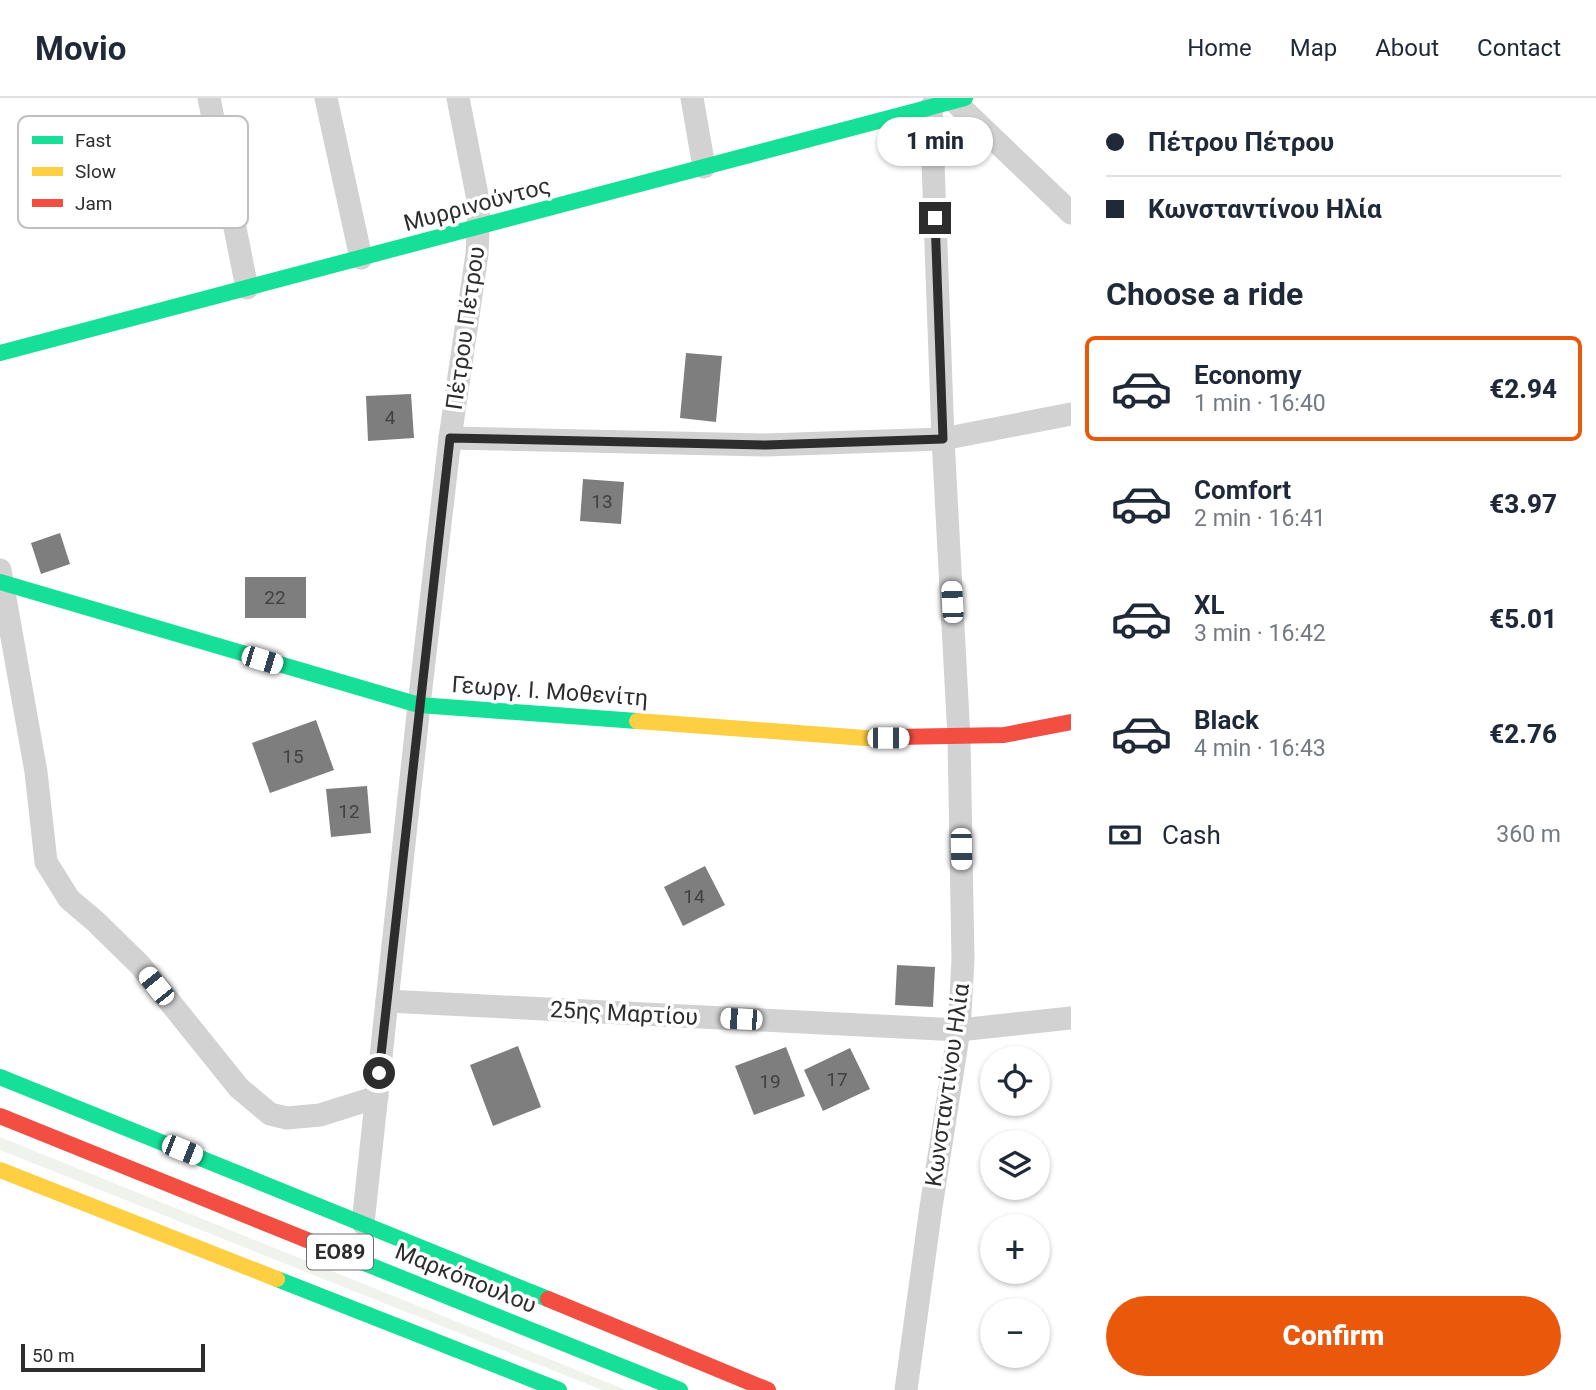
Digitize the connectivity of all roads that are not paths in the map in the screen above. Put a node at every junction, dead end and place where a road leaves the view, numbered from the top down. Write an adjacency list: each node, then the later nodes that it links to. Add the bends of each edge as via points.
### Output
1 (209, 98): 7 (street)
2 (326, 98): 12 (street)
3 (458, 98): 10 (street, Πέτρου Πέτρου, via 479,205)
4 (692, 98): 8 (street)
5 (959, 99): 6 (main road, Μυρρινούντος); 9 (street)
6 (931, 107): 8 (main road, Μυρρινούντος); 17 (street, Κωνσταντίνου Ηλία)
7 (213, 116)
8 (704, 167): 10 (main road, Μυρρινούντος)
9 (1071, 213)
10 (477, 227): 12 (main road, Μυρρινούντος); 16 (street, Πέτρου Πέτρου)
11 (235, 228): 13 (street)
12 (361, 258): 13 (main road, Μυρρινούντος)
13 (247, 288): 14 (main road, Μυρρινούντος)
14 (0, 353)
15 (1071, 414): 17 (street)
16 (450, 438): 17 (street, via 766,445); 19 (street, Πέτρου Πέτρου)
17 (943, 439): 21 (street, Κωνσταντίνου Ηλία)
18 (1, 577): 19 (main road, Γεωργ. Ι. Μοθενίτη); 26 (street, via 36,772 46,862 69,899 140,965 239,1088 270,1114 287,1118 320,1115)
19 (419, 705): 21 (main road, Γεωργ. Ι. Μοθενίτη, via 865,738); 22 (street, Πέτρου Πέτρου)
20 (1071, 722): 21 (main road, Γεωργ. Ι. Μοθενίτη)
21 (959, 738): 24 (street, Κωνσταντίνου Ηλία, via 963,960)
22 (387, 1002): 24 (street, 25ης Μαρτίου); 26 (street, Πέτρου Πέτρου)
23 (1071, 1018): 24 (street, 25ης Μαρτίου)
24 (959, 1030): 35 (street, Κωνσταντίνου Ηλία)
25 (0, 1077): 31 (main road)
26 (377, 1097): 31 (street, Πέτρου Πέτρου)
27 (0, 1116): 33 (main road, Μαρκόπουλου / ΕΟ89)
28 (0, 1170): 30 (main road, ΕΟ89)
29 (0, 1182): 30 (main road)
30 (39, 1186): 32 (main road, ΕΟ89)
31 (363, 1223): 34 (main road)
32 (559, 1390)
33 (680, 1390)
34 (768, 1390)
35 (906, 1390)

